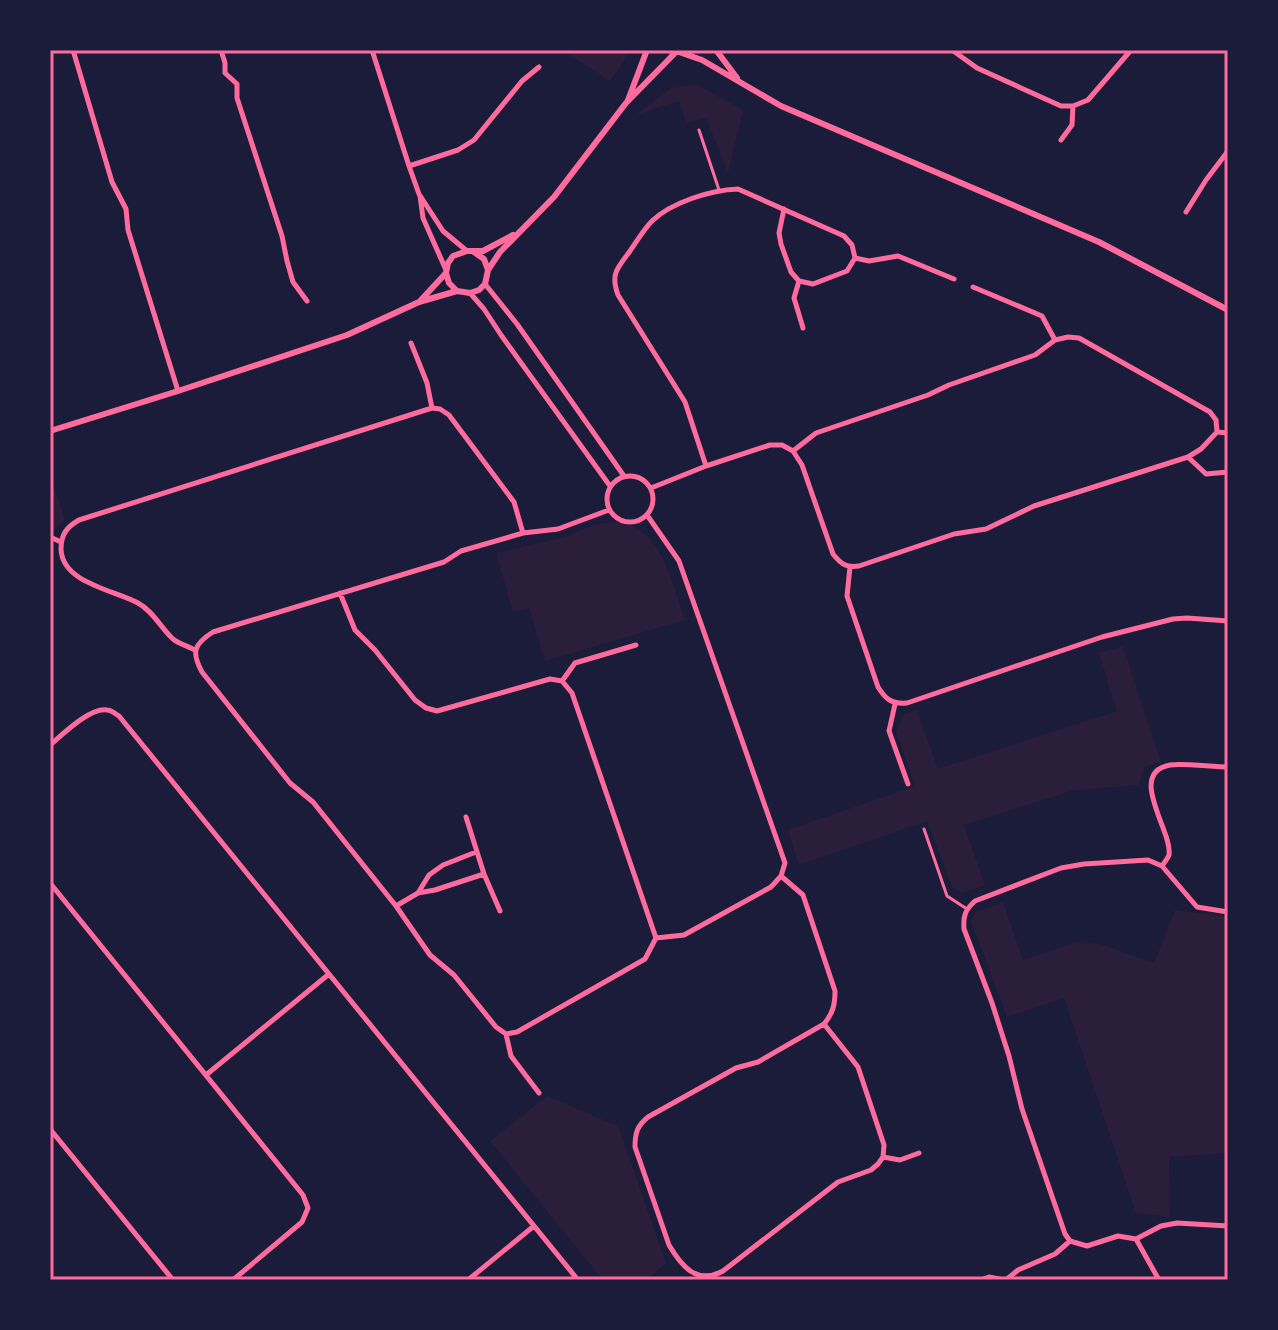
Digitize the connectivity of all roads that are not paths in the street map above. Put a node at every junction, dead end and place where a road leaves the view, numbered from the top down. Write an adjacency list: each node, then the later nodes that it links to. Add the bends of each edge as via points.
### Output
1 (73, 50): 40 (street)
2 (221, 50): 34 (street, via 225,73 237,84 293,282)
3 (372, 50): 18 (street)
4 (647, 50): 13 (street)
5 (668, 50): 10 (street)
6 (688, 50): 10 (street)
7 (716, 50): 12 (street)
8 (952, 50): 14 (street, via 977,68 1061,106)
9 (1131, 50): 14 (street, via 1088,100)
10 (678, 52): 12 (street); 13 (street)
11 (539, 67): 18 (street, via 474,140)
12 (739, 80): 36 (street, via 781,106 1099,242)
13 (626, 103): 23 (street)
14 (1073, 106): 16 (street, via 1072,125)
15 (699, 130): 19 (lane)
16 (1061, 140)
17 (1228, 151): 22 (street)
18 (409, 166): 20 (street)
19 (719, 190): 21 (street, via 738,189); 47 (street, via 677,205 651,222 615,272 614,284 685,402)
20 (419, 194): 24 (street, via 443,231); 27 (street, via 423,218)
21 (784, 209): 25 (street, via 844,236); 29 (street, via 781,244)
22 (1186, 212)
23 (525, 228): 24 (street, via 483,251); 26 (street)
24 (469, 251): 26 (street, via 484,259); 27 (street, via 453,256)
25 (855, 258): 28 (street, via 898,256); 29 (street, via 847,271 813,284)
26 (488, 270): 30 (street)
27 (446, 271): 32 (street); 35 (street)
28 (954, 279)
29 (799, 281): 37 (street, via 794,298)
30 (485, 284): 33 (street); 49 (street)
31 (973, 287): 38 (street, via 1042,316)
32 (457, 291): 33 (street); 35 (street)
33 (470, 293): 50 (street)
34 (307, 301)
35 (419, 302): 40 (street, via 347,335)
36 (1228, 310)
37 (803, 328)
38 (1055, 340): 43 (street, via 1079,338 1184,397 1210,412); 45 (street, via 1035,355 816,433)
39 (411, 343): 41 (street)
40 (178, 391): 42 (street)
41 (432, 408): 54 (street, via 449,415 514,502); 56 (street, via 79,520)
42 (50, 431)
43 (1217, 432): 44 (street); 46 (street)
44 (1228, 433)
45 (793, 451): 47 (street, via 770,445); 57 (street, via 833,554)
46 (1188, 457): 48 (street, via 1206,474); 57 (street, via 1034,506 986,529)
47 (706, 466): 51 (street)
48 (1228, 472)
49 (624, 476): 50 (street); 51 (street, via 640,477)
50 (610, 486): 52 (street)
51 (651, 488): 53 (street, via 653,504)
52 (609, 510): 53 (street, via 627,522); 54 (street, via 558,529)
53 (647, 515): 72 (street, via 679,561 785,863)
54 (523, 533): 58 (street)
55 (50, 537): 56 (street)
56 (61, 542): 61 (street, via 61,555 77,577 140,604 175,641)
57 (850, 567): 63 (street, via 847,596 878,687)
58 (340, 593): 61 (street, via 213,632); 62 (street, via 355,630 426,708 437,711 550,679)
59 (1228, 621): 63 (street, via 1173,619)
60 (636, 645): 62 (street, via 575,663)
61 (195, 650): 75 (street, via 202,672)
62 (562, 681): 79 (street, via 572,693)
63 (895, 704): 66 (street, via 889,731)
64 (50, 745): 80 (street, via 85,716 107,710 119,716)
65 (1228, 767): 70 (street, via 1170,765 1152,779 1168,845)
66 (908, 784)
67 (466, 817): 69 (street)
68 (924, 829): 76 (lane, via 947,896)
69 (476, 852): 71 (street); 74 (street, via 443,865)
70 (1162, 866): 76 (street, via 1148,860 1061,868 975,901); 78 (street, via 1197,907)
71 (484, 874): 74 (street); 77 (street)
72 (781, 876): 79 (street, via 771,887 684,935); 81 (street, via 803,895 835,991 835,1005)
73 (50, 883): 83 (street)
74 (418, 893): 75 (street)
75 (396, 906): 82 (street, via 430,955)
76 (967, 909): 91 (street, via 964,929)
77 (500, 911)
78 (1228, 912)
79 (656, 938): 82 (street, via 645,959)
80 (329, 974): 83 (street); 88 (street)
81 (824, 1024): 87 (street, via 858,1067 884,1145); 92 (street, via 648,1117 635,1134 669,1245 693,1274)
82 (506, 1034): 84 (street, via 511,1056)
83 (206, 1076): 94 (street, via 308,1208 302,1222)
84 (539, 1093)
85 (50, 1129): 93 (street)
86 (919, 1153): 87 (street, via 900,1160)
87 (883, 1157): 92 (street, via 871,1170 838,1182 723,1271)
88 (534, 1226): 95 (street); 96 (street)
89 (1228, 1226): 90 (street, via 1177,1223)
90 (1136, 1239): 91 (street, via 1118,1236 1087,1246); 99 (street)
91 (1070, 1241): 98 (street)
92 (705, 1278)
93 (173, 1280)
94 (233, 1280)
95 (468, 1280)
96 (578, 1280)
97 (981, 1280): 98 (street)
98 (1005, 1280)
99 (1159, 1280)

